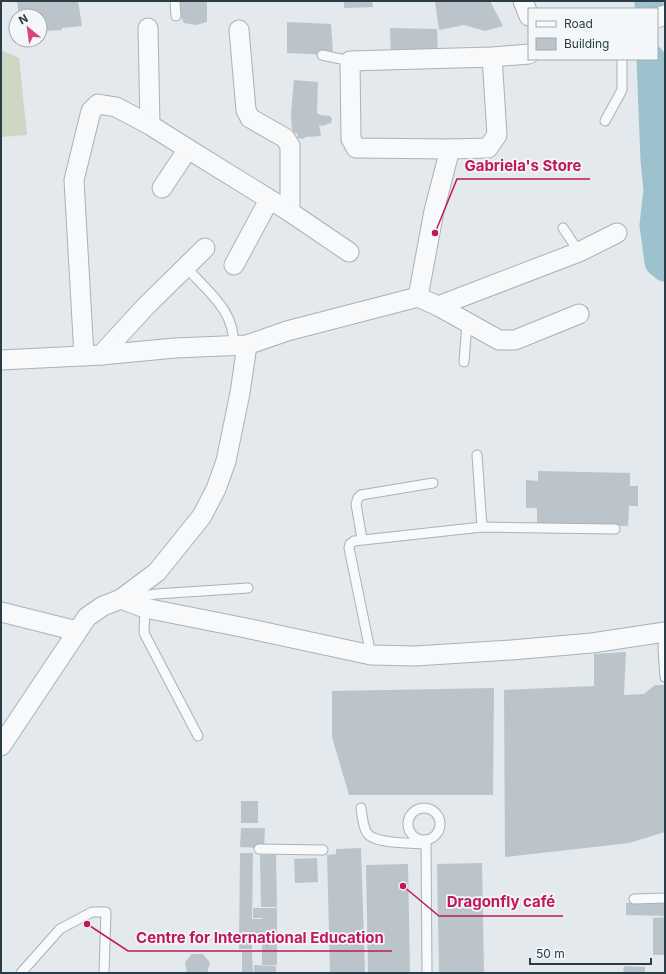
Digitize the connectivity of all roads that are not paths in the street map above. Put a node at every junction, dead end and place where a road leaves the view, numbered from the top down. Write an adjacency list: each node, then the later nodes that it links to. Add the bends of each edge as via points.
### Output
1 (175, 1): 4 (lane)
2 (523, 1): 3 (street)
3 (528, 14)
4 (176, 16)
5 (148, 28): 13 (street)
6 (239, 30): 18 (street, via 246,110 250,118 285,138 290,146)
7 (528, 54): 9 (street)
8 (322, 55): 11 (lane)
9 (492, 57): 11 (street); 15 (street, via 497,135 488,148)
10 (622, 60): 12 (lane, via 622,90)
11 (350, 61): 15 (street, via 351,139 356,148)
12 (605, 121)
13 (150, 125): 14 (street); 31 (street, via 116,107 98,104 91,111 74,180)
14 (188, 149): 16 (street); 17 (street)
15 (450, 149): 26 (street, via 434,211)
16 (162, 188)
17 (269, 200): 18 (street); 24 (street)
18 (290, 212): 22 (street)
19 (563, 228): 23 (lane)
20 (617, 233): 23 (street)
21 (205, 248): 25 (street)
22 (349, 252)
23 (579, 252): 27 (street)
24 (234, 265)
25 (186, 267): 30 (lane, via 224,308 234,337); 31 (street)
26 (418, 297): 27 (street); 30 (street)
27 (438, 306): 29 (street)
28 (578, 314): 29 (street, via 515,340 499,340)
29 (467, 323): 33 (lane)
30 (240, 346): 31 (street, via 175,348); 40 (street, via 240,394 226,460 216,489 202,516 156,572)
31 (93, 356): 32 (street)
32 (1, 360)
33 (464, 362)
34 (476, 455): 36 (lane)
35 (433, 483): 38 (lane, via 361,495 356,504)
36 (482, 527): 37 (lane); 38 (lane)
37 (615, 529)
38 (362, 539): 45 (lane, via 354,541 349,548)
39 (248, 588): 40 (lane, via 156,594)
40 (121, 600): 41 (street); 43 (street, via 103,606 87,617)
41 (145, 608): 45 (street); 47 (lane, via 144,633)
42 (1, 612): 43 (street)
43 (78, 631): 48 (street)
44 (665, 633): 45 (street, via 511,650 415,656); 46 (lane)
45 (371, 655)
46 (664, 678)
47 (198, 736)
48 (1, 746)
49 (361, 808): 56 (lane, via 366,831 372,838 426,842)
50 (259, 850): 51 (lane)
51 (323, 850)
52 (665, 898): 53 (lane)
53 (634, 899)
54 (21, 973): 55 (lane, via 60,929 92,912 106,912)
55 (104, 973)
56 (427, 973)

